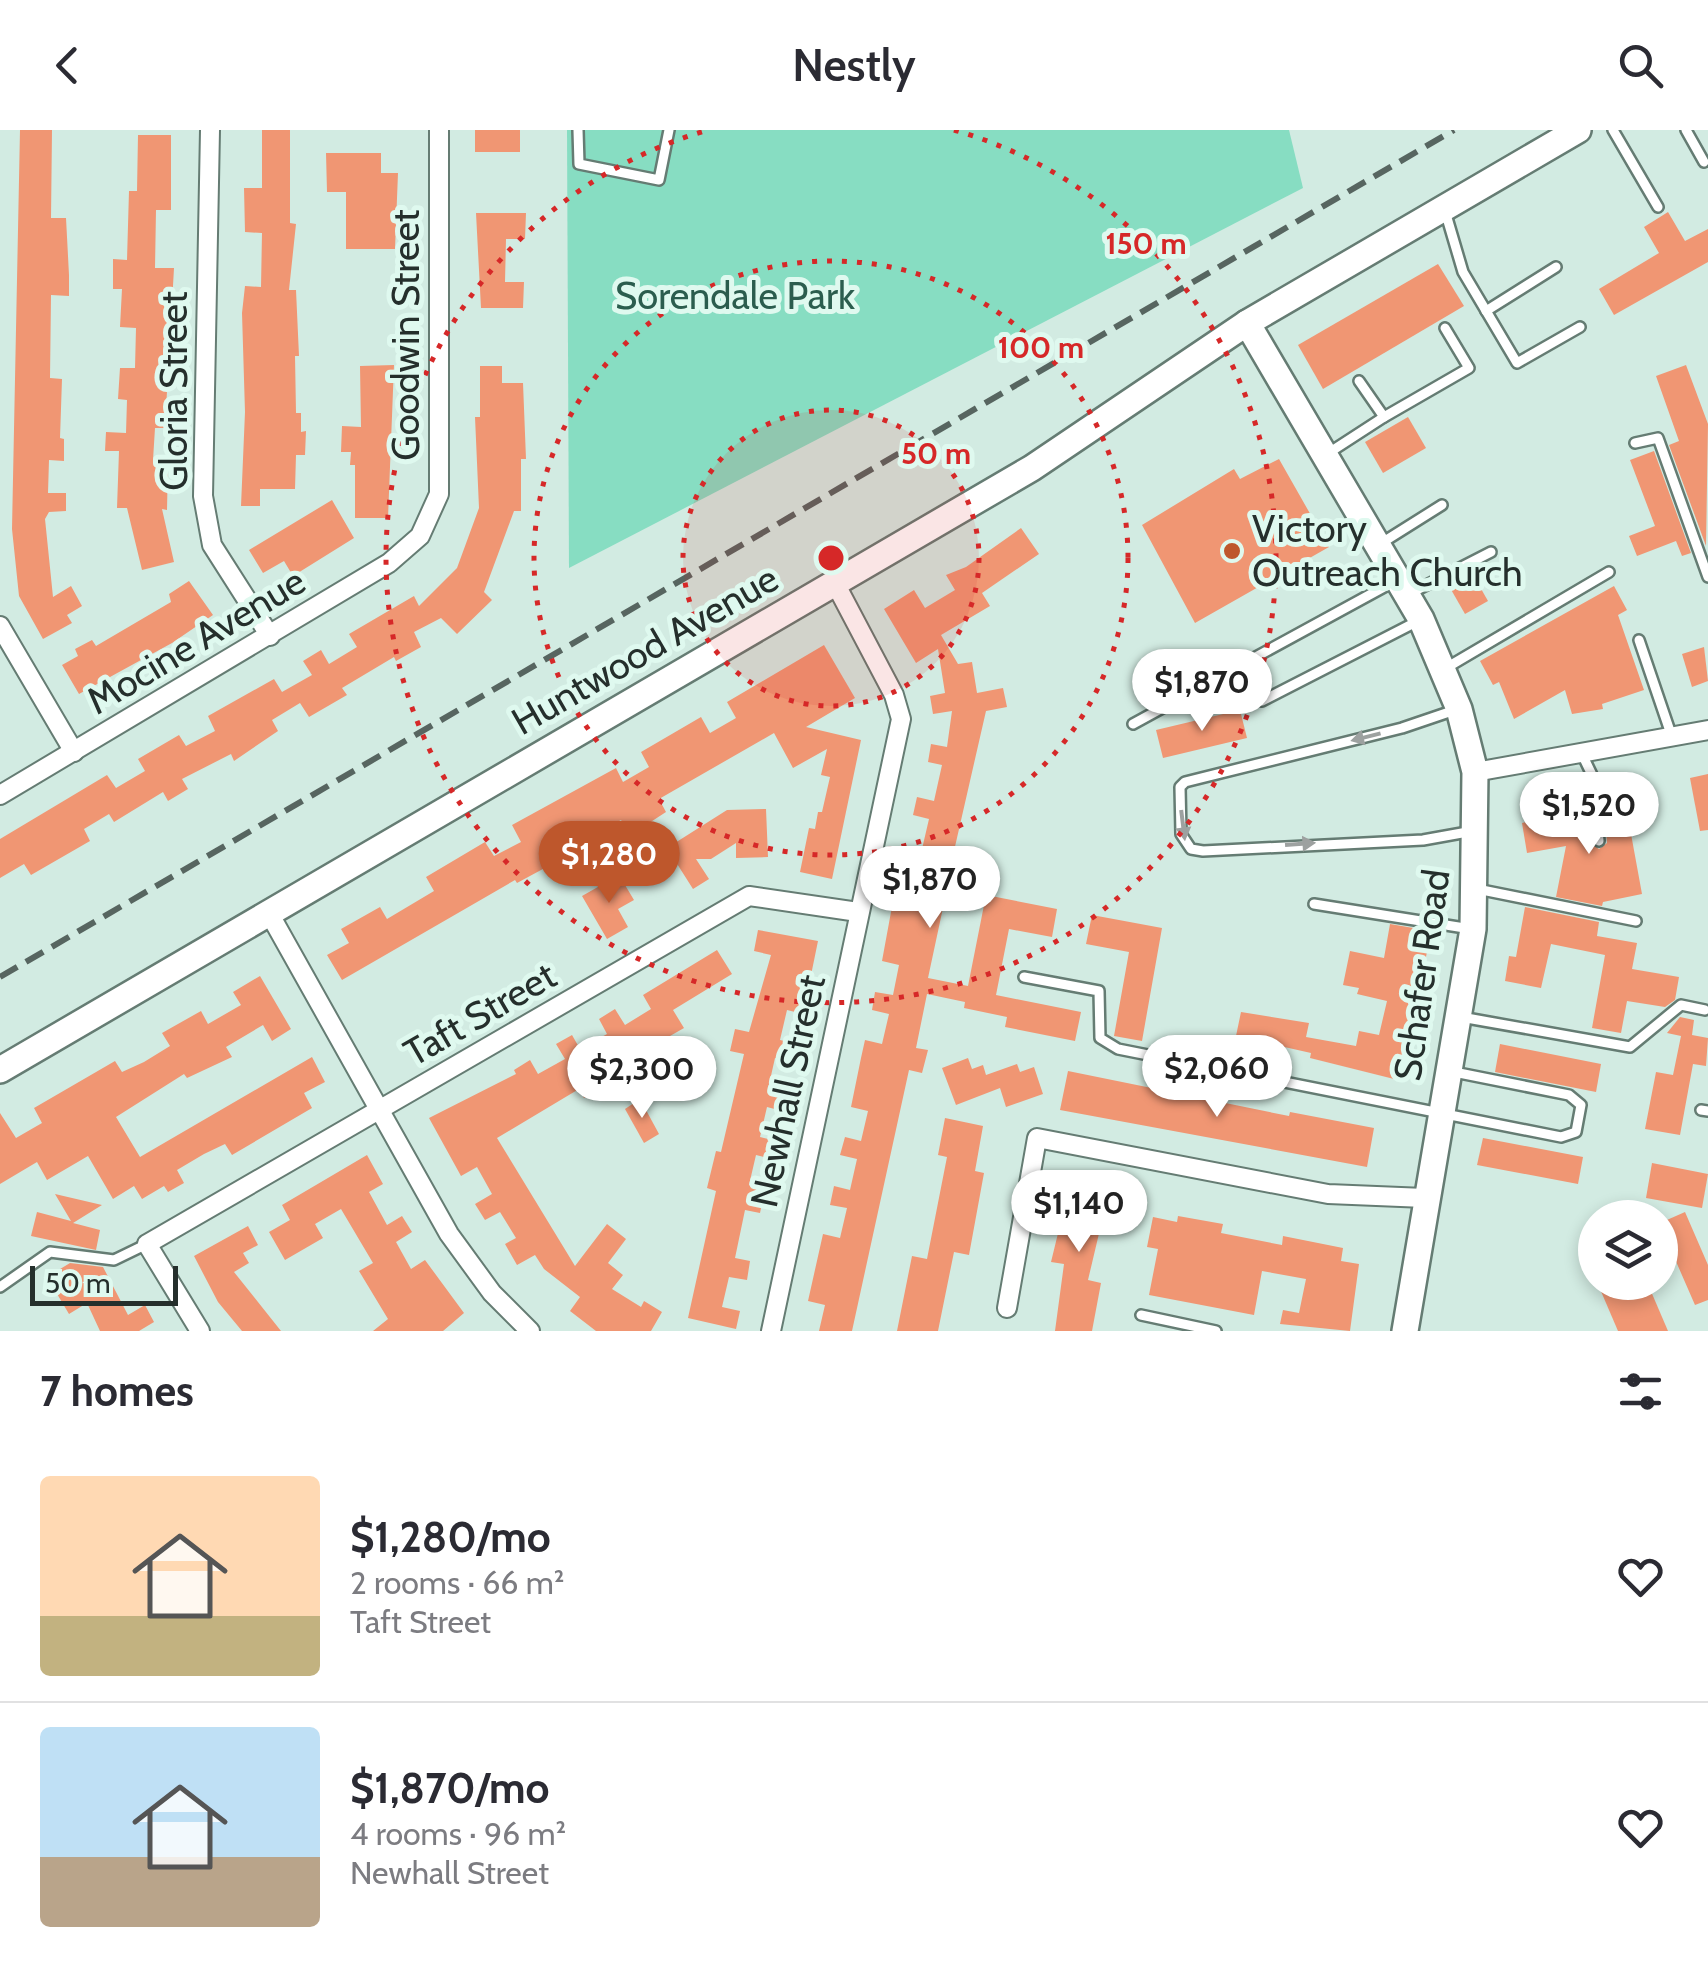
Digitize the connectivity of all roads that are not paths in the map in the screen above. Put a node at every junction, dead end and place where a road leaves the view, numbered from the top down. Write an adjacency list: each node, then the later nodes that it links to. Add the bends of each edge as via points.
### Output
1 (210, 130): 30 (street, Gloria Street, via 203,496 212,545)
2 (439, 130): 21 (street, Goodwin Street, via 439,494)
3 (578, 130): 4 (lane, via 579,164 660,180)
4 (668, 130)
5 (1578, 130): 9 (street, Huntwood Avenue)
6 (1612, 130): 10 (lane)
7 (1686, 130): 8 (lane)
8 (1704, 162)
9 (1444, 208): 12 (lane, via 1464,272); 13 (street, Huntwood Avenue)
10 (1658, 208)
11 (1556, 267): 12 (lane)
12 (1486, 311): 14 (lane, via 1517,363)
13 (1247, 323): 19 (street, Schafer Road); 26 (street, Huntwood Avenue, via 1079,440)
14 (1580, 327)
15 (1444, 328): 17 (lane, via 1469,368)
16 (1360, 381): 17 (lane)
17 (1384, 416): 19 (lane)
18 (1635, 443): 25 (lane, via 1658,438)
19 (1325, 456): 22 (street, Schafer Road)
20 (1442, 506): 22 (lane)
21 (420, 536): 30 (street, Mocine Avenue, via 389,563)
22 (1378, 546): 27 (street, Schafer Road)
23 (1491, 552): 27 (lane)
24 (1609, 572): 32 (lane)
25 (1708, 577)
26 (835, 583): 46 (street, Newhall Street, via 901,719); 47 (street, Huntwood Avenue)
27 (1402, 587): 28 (street, Schafer Road); 35 (lane)
28 (1420, 619): 32 (street, Schafer Road); 33 (lane)
29 (0, 626): 38 (street)
30 (270, 636): 38 (street, Mocine Avenue)
31 (1639, 640): 37 (lane)
32 (1443, 669): 34 (street, Schafer Road)
33 (1262, 700)
34 (1459, 708): 40 (street, Schafer Road); 42 (lane, one-way to 42, via 1184,782 1182,834 1191,849 1203,851 1423,840)
35 (1133, 724)
36 (1708, 730): 37 (street)
37 (1672, 736): 39 (street)
38 (74, 752): 41 (street, Mocine Avenue)
39 (1581, 752): 40 (street); 43 (lane, via 1593,777)
40 (1475, 772): 42 (street, Schafer Road)
41 (0, 795)
42 (1476, 830): 44 (street, Schafer Road)
43 (1600, 842)
44 (1477, 889): 48 (lane); 49 (street, Schafer Road)
45 (1314, 904): 49 (lane)
46 (858, 912): 55 (street, Taft Street, via 749,896); 64 (street, Newhall Street)
47 (269, 913): 53 (street, Huntwood Avenue); 55 (street)
48 (1636, 921)
49 (1474, 929): 52 (street, Schafer Road)
50 (1024, 977): 56 (lane, via 1099,991 1100,1038 1118,1049)
51 (1705, 1010): 52 (lane, via 1681,1005 1630,1047)
52 (1459, 1016): 54 (street, Schafer Road)
53 (0, 1070)
54 (1448, 1070): 56 (street, Schafer Road); 56 (lane, via 1569,1095 1581,1105 1576,1132 1561,1136)
55 (381, 1108): 58 (street, Taft Street); 63 (street, via 450,1234 492,1293)
56 (1440, 1113): 57 (street, Schafer Road)
57 (1425, 1198): 60 (street, via 1328,1194 1037,1138); 66 (street, Schafer Road)
58 (147, 1244): 59 (lane, via 114,1260 50,1252); 62 (street)
59 (0, 1287)
60 (1007, 1308)
61 (1141, 1315): 65 (lane)
62 (200, 1331)
63 (530, 1331)
64 (771, 1331)
65 (1216, 1331)
66 (1405, 1331)

